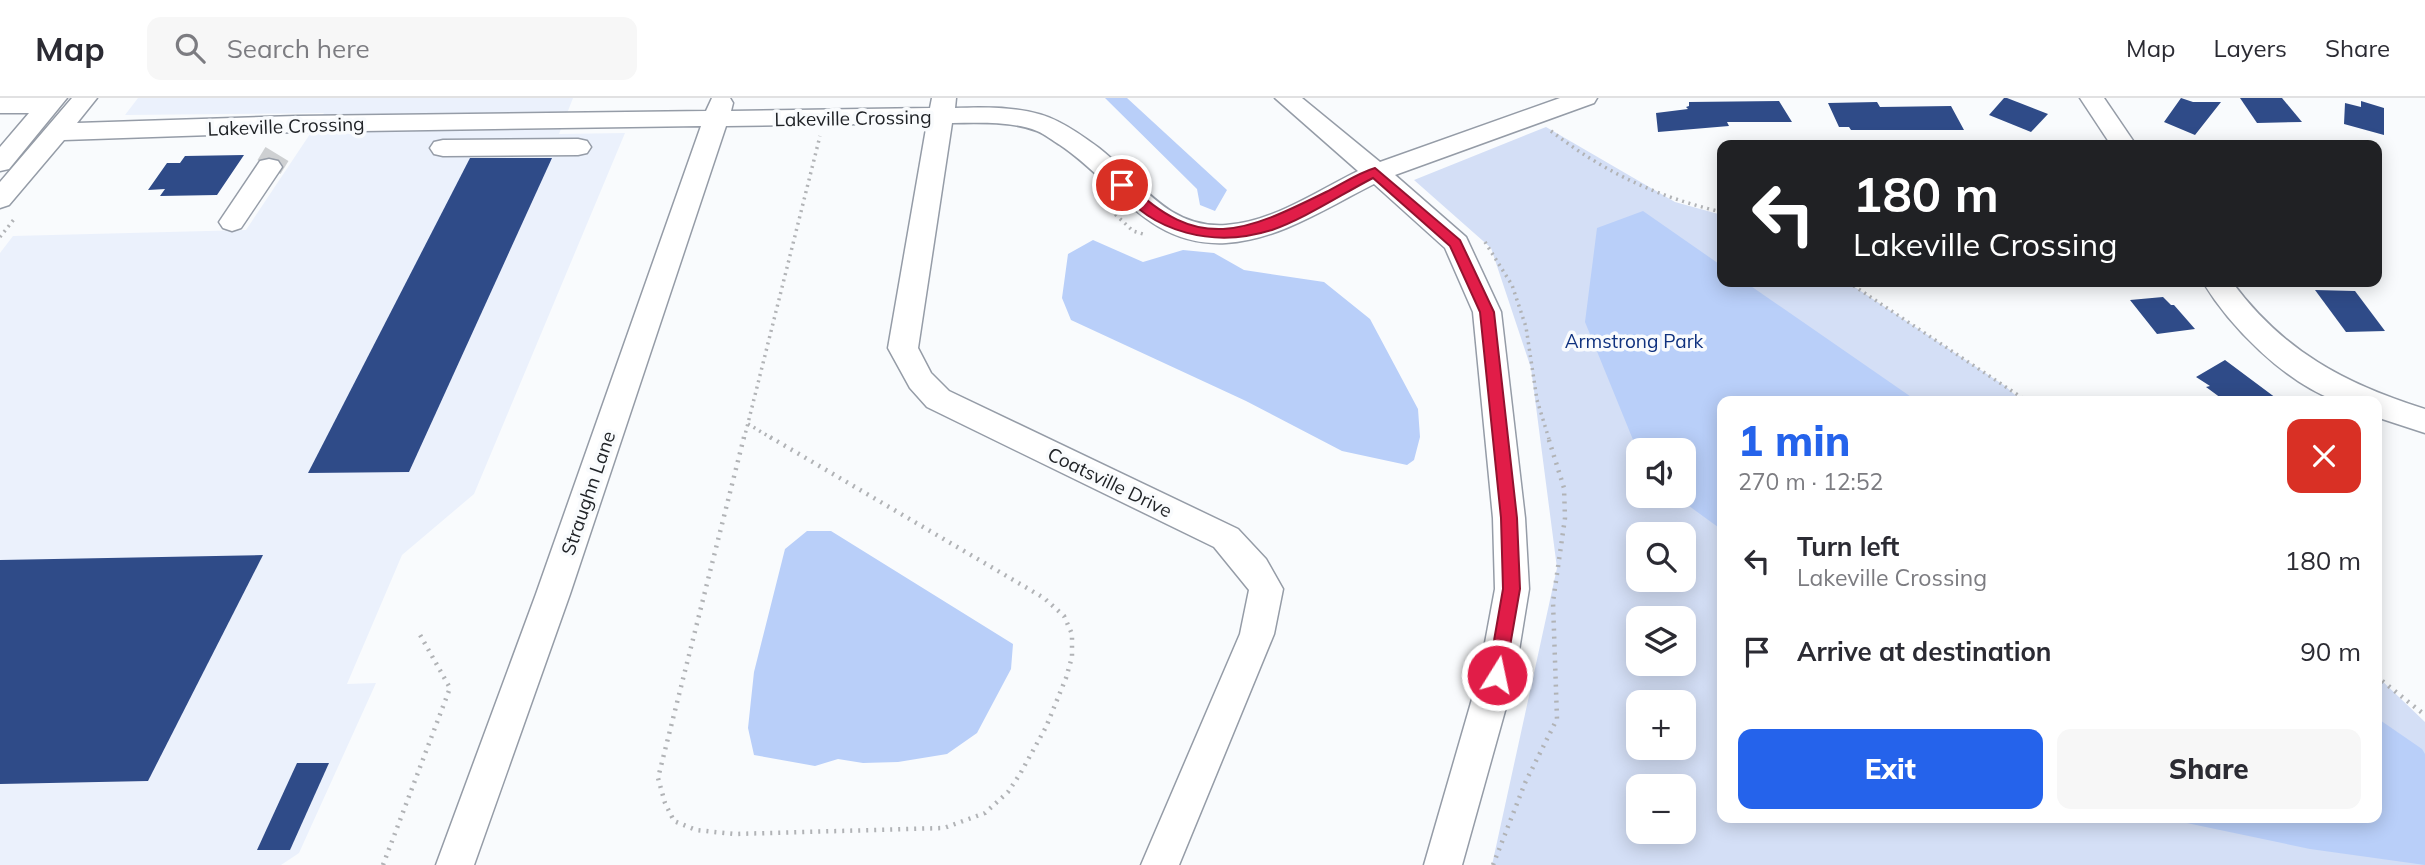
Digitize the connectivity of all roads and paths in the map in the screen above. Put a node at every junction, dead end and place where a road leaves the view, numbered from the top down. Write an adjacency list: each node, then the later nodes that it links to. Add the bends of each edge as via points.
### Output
1 (85, 98): 15 (street)
2 (387, 98): 13 (street)
3 (814, 98): 12 (street, via 727,100)
4 (1287, 98): 21 (street)
5 (1585, 98): 11 (street, Lakeville Crossing)
6 (2092, 98): 17 (street)
7 (52, 101): 8 (street); 20 (street)
8 (0, 105)
9 (943, 107): 12 (street, Lakeville Crossing); 21 (street, Lakeville Crossing, via 1048,126 1091,154 1169,223 1197,232 1226,234 1268,226); 39 (street, Coatsville Drive, via 902,348 920,380 938,399 1226,538 1266,589 1257,634)
10 (550, 109): 12 (street, Lakeville Crossing); 13 (street, Lakeville Crossing)
11 (1535, 114): 21 (street, Lakeville Crossing); 24 (path, via 1575,151 1644,191)
12 (715, 120): 38 (street, Straughn Lane)
13 (372, 123): 14 (street, Lakeville Crossing)
14 (297, 124): 15 (street, Lakeville Crossing); 25 (street)
15 (57, 132): 23 (street)
16 (807, 135): 33 (path, via 820,135)
17 (2121, 140)
18 (578, 147): 19 (street)
19 (443, 148)
20 (0, 163)
21 (1375, 173): 40 (street, via 1455,243 1487,312 1509,518 1512,589 1497,675)
22 (1094, 194): 26 (path, via 1133,231)
23 (0, 199)
24 (1717, 211)
25 (232, 222)
26 (1152, 238)
27 (1856, 287): 29 (path)
28 (2220, 287): 30 (street, via 2237,311 2282,352)
29 (2019, 396)
30 (2356, 396)
31 (2382, 407): 32 (street)
32 (2425, 421)
33 (748, 424): 33 (path, via 658,778 674,821 696,830 734,834 944,828 981,817 1008,793 1068,677 1073,641 1065,618 1045,598)
34 (419, 633): 37 (path, via 450,688)
35 (2382, 681): 36 (path)
36 (2425, 715)
37 (383, 865)
38 (456, 865)
39 (1160, 865)
40 (1443, 865)

